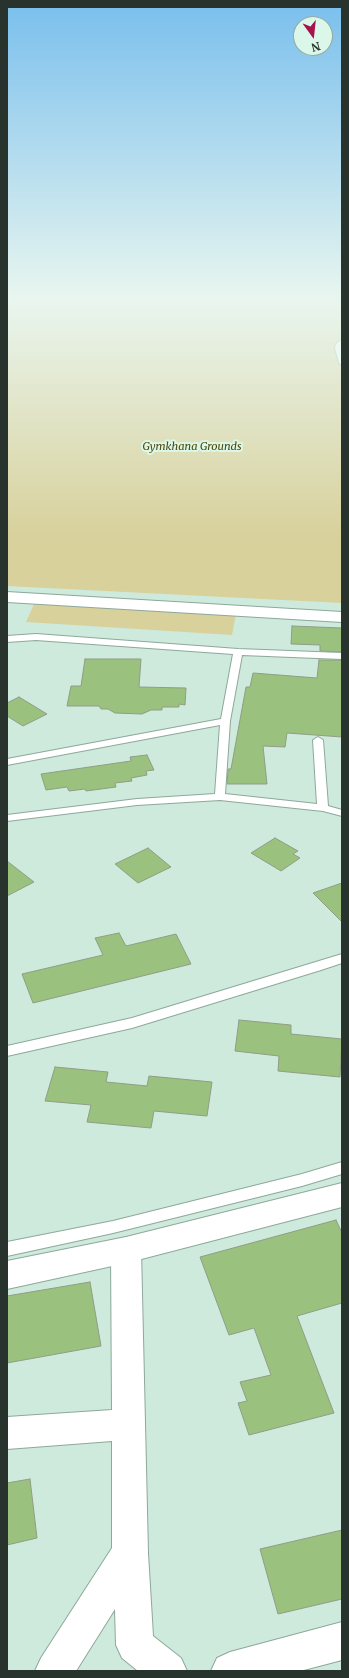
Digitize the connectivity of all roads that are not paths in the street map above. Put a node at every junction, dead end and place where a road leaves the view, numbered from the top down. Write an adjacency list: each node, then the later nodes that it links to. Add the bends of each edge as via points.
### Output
1 (7, 591): 3 (main road)
2 (7, 597): 4 (main road)
3 (342, 609)
4 (342, 617)
5 (7, 639): 6 (lane, via 36,637)
6 (238, 652): 7 (lane); 8 (lane)
7 (342, 656)
8 (226, 721): 10 (lane); 11 (lane)
9 (318, 740): 12 (lane)
10 (7, 762)
11 (220, 797): 12 (lane); 13 (lane, via 138,802)
12 (335, 810)
13 (7, 818)
14 (342, 958): 15 (lane, via 132,1023)
15 (7, 1051)
16 (342, 1168): 18 (lane, via 113,1227)
17 (342, 1195): 19 (main road)
18 (7, 1249)
19 (126, 1250): 20 (main road); 21 (street)
20 (7, 1275)
21 (129, 1424): 22 (street); 23 (street)
22 (7, 1433)
23 (130, 1553): 25 (street); 26 (street, via 135,1645)
24 (342, 1641): 27 (street)
25 (54, 1671)
26 (168, 1671)
27 (230, 1671)

